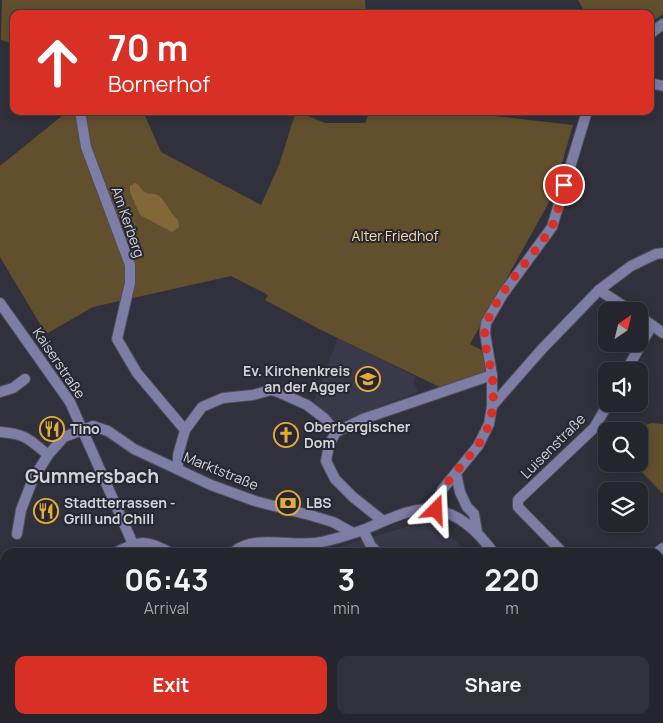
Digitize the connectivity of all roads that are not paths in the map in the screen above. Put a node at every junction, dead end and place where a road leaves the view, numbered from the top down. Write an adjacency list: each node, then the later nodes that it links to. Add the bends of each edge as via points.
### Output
1 (81, 115): 17 (street, Am Kerberg, via 86,146 130,265 130,283 117,340 137,373)
2 (586, 115): 11 (street, via 552,227 486,323 486,346)
3 (663, 253): 4 (street, via 631,266)
4 (599, 290): 5 (street); 14 (street)
5 (617, 302)
6 (0, 303): 16 (street, Kaiserstraße, via 70,402)
7 (648, 322): 8 (street)
8 (652, 325): 9 (street); 10 (street)
9 (663, 332)
10 (631, 362)
11 (492, 376): 14 (street); 19 (street, via 371,416)
12 (24, 379): 13 (street, via 14,388)
13 (0, 392)
14 (492, 406): 22 (street, via 489,424 478,446)
15 (603, 412): 34 (street, Luisenstraße, via 594,428 518,500 518,506)
16 (83, 429): 20 (street, via 64,437); 21 (street, Marktstraße, via 93,426 108,431 134,450); 28 (street, Kaiserstraße)
17 (185, 430): 19 (street, via 202,407 222,398 270,390 307,405); 21 (street)
18 (0, 432): 20 (street, via 18,434)
19 (336, 432): 24 (street, via 326,461 336,479 353,497)
20 (48, 455): 27 (street, via 33,479 21,510)
21 (178, 469): 25 (street, Marktstraße, via 255,501)
22 (456, 473): 23 (street, via 442,490); 26 (street, via 460,492 474,514)
23 (436, 510): 24 (street, via 414,511); 26 (street, via 456,517)
24 (383, 521): 25 (street)
25 (358, 531): 31 (street); 32 (street)
26 (477, 532): 33 (street)
27 (17, 534)
28 (134, 548): 29 (street, via 149,542)
29 (160, 548)
30 (238, 548): 31 (street, via 252,542)
31 (294, 548)
32 (373, 548)
33 (490, 548)
34 (558, 548)

